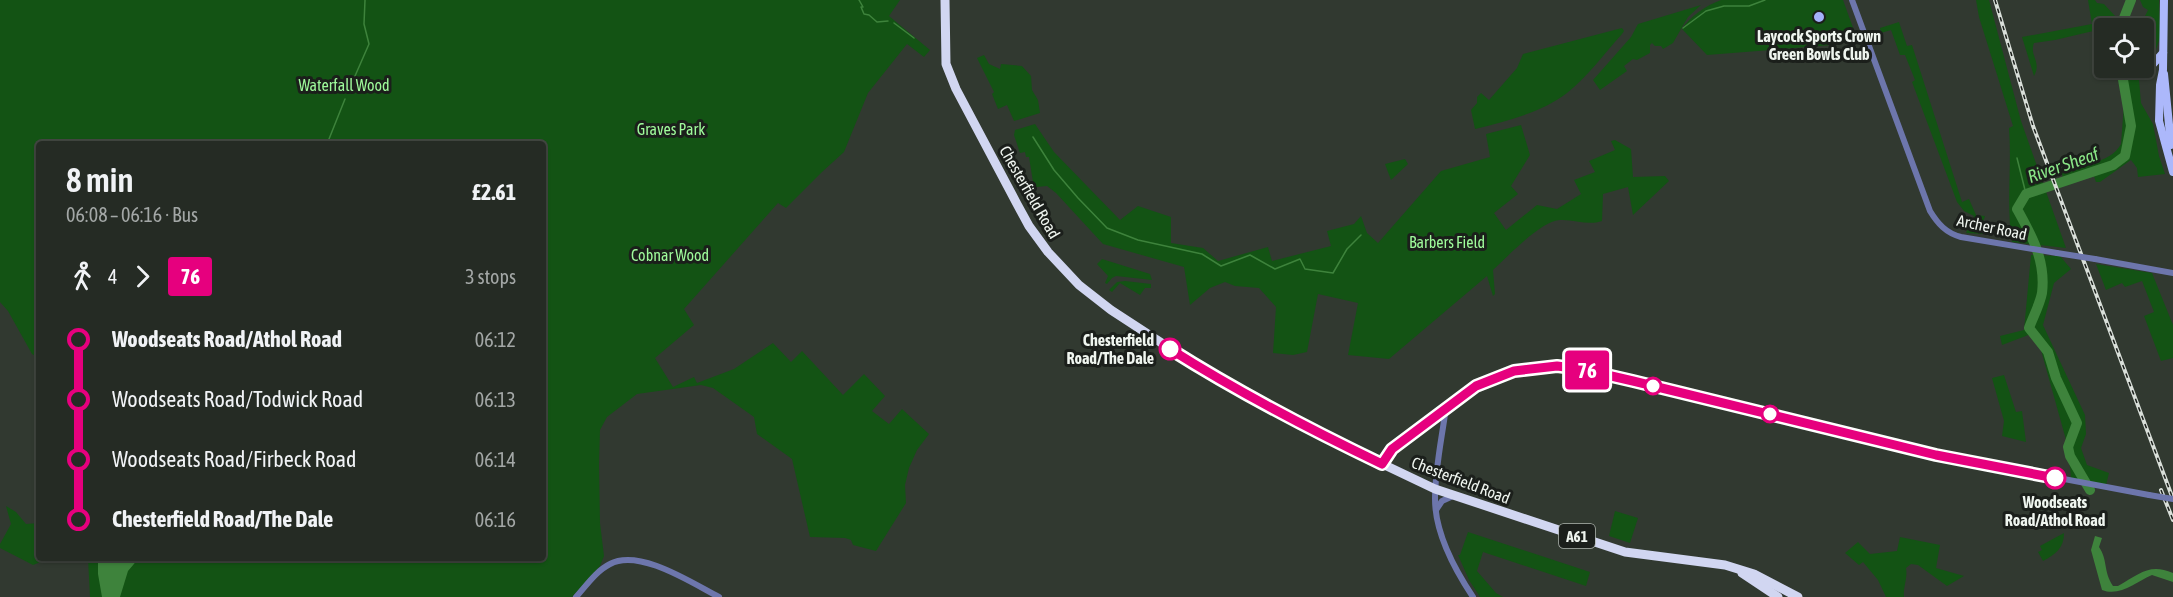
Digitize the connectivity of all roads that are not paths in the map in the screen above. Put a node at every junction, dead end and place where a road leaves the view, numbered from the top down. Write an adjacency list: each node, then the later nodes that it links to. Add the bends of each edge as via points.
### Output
1 (945, 0): 15 (highway, Chesterfield Road / A61, via 945,56 956,89 1029,226 1063,268 1090,295 1213,376)
2 (1852, 0): 13 (street, Archer Road, bridge, via 1930,211 1948,232)
3 (2164, 0): 4 (main road)
4 (2164, 50): 5 (main road); 6 (main road)
5 (2154, 63)
6 (2163, 70): 7 (main road); 9 (main road)
7 (2167, 92): 8 (main road); 10 (main road, via 2171,98)
8 (2167, 103): 9 (main road); 10 (main road)
9 (2160, 109): 10 (main road); 11 (main road, via 2160,130)
10 (2171, 122): 11 (main road)
11 (2171, 146): 12 (main road)
12 (2173, 172)
13 (2173, 273)
14 (1446, 407): 15 (street, via 1392,449); 16 (street); 20 (street, bridge, via 1476,386 1506,373 1544,367 1581,369 1936,455)
15 (1382, 464): 18 (highway, Chesterfield Road / A61)
16 (1437, 468): 17 (street); 18 (street)
17 (1448, 474)
18 (1435, 489): 19 (highway, Chesterfield Road / A61); 21 (street)
19 (1453, 496): 21 (street, via 1442,501); 22 (highway, Chesterfield Road / A61, via 1625,552)
20 (2173, 500)
21 (1436, 511): 25 (street, via 1448,550)
22 (1734, 568): 26 (highway, Chesterfield Road / A61); 27 (highway, Chesterfield Road / A61)
23 (576, 597): 24 (street, via 610,564 627,558)
24 (719, 597)
25 (1473, 597)
26 (1778, 597)
27 (1798, 597)

